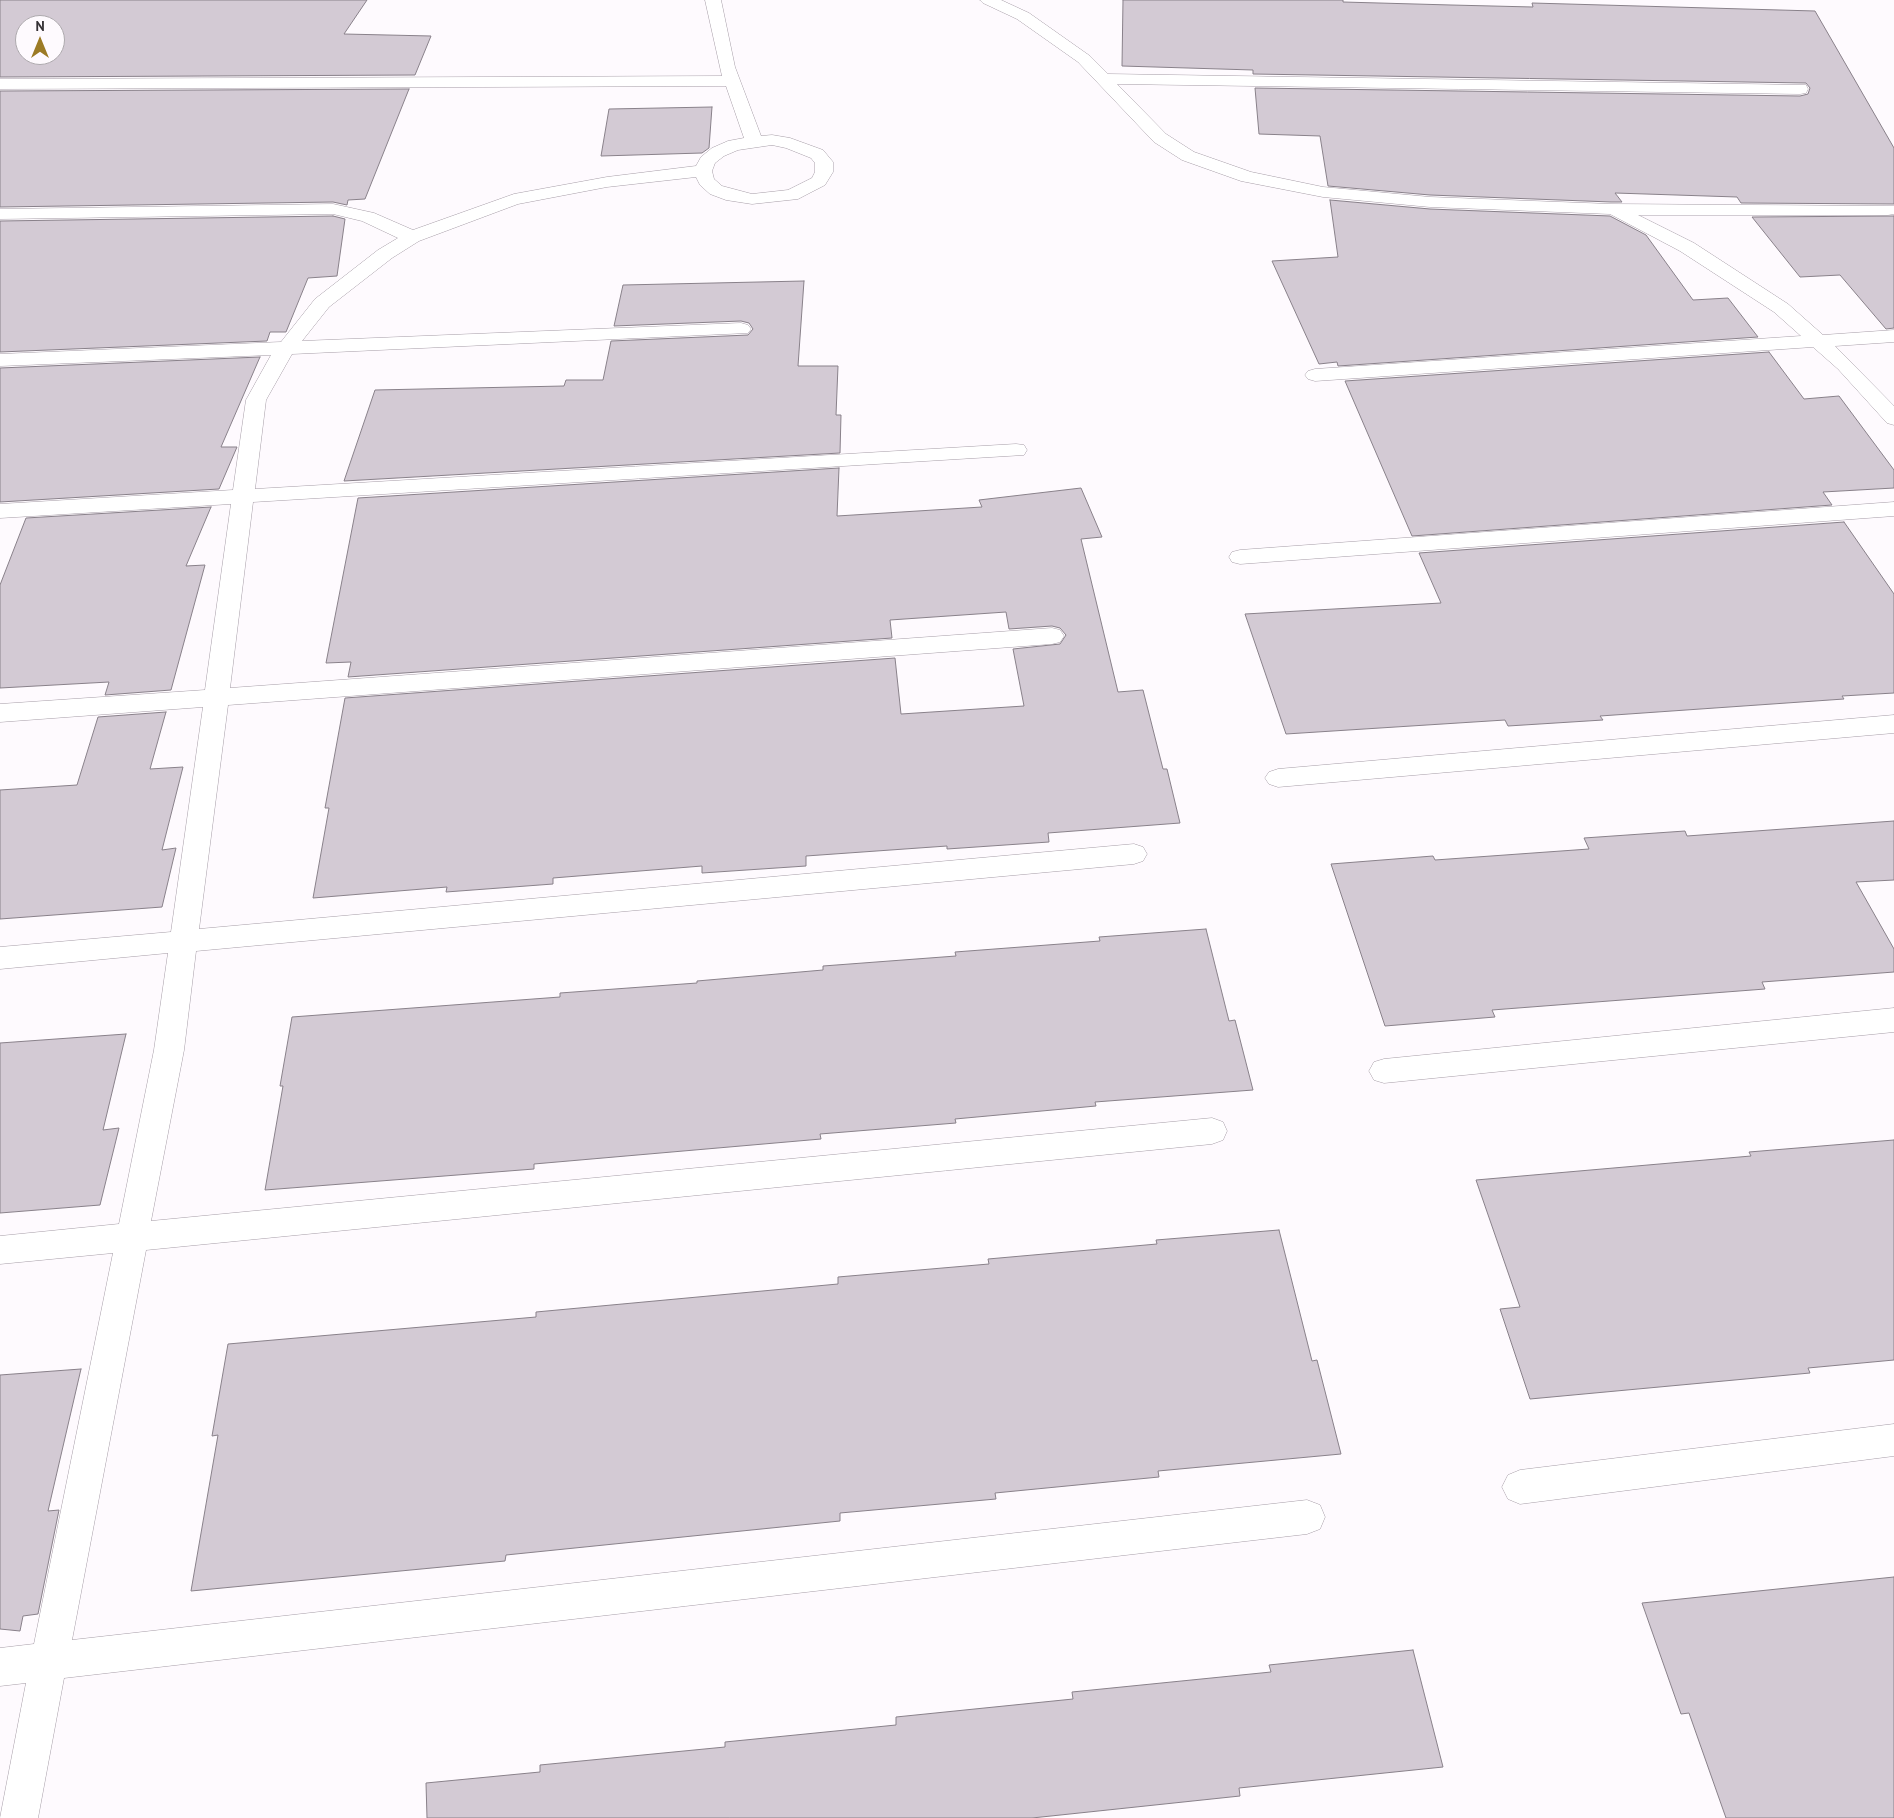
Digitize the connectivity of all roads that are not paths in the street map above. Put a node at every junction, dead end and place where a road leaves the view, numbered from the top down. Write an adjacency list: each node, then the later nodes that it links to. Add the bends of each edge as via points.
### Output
1 (713, 0): 4 (street)
2 (988, 0): 3 (street, via 1023,16 1084,59)
3 (1102, 79): 6 (street); 9 (street, via 1160,138 1188,156 1248,177 1323,192 1430,202)
4 (732, 81): 5 (street); 7 (street)
5 (0, 84)
6 (1800, 89)
7 (754, 141): 8 (street, via 718,152 707,161); 8 (street, via 790,142 806,147 824,162 824,172 819,181 792,195 752,199 716,190 706,181)
8 (703, 171): 12 (street, via 607,182 514,199)
9 (1611, 208): 10 (street); 15 (street, via 1695,252 1781,308)
10 (1888, 210)
11 (0, 214): 12 (street, via 333,209 368,217)
12 (412, 237): 16 (street, via 322,303)
13 (741, 329): 16 (street)
14 (1894, 336): 15 (street)
15 (1820, 341): 18 (street); 19 (street)
16 (289, 347): 17 (street); 21 (street, via 281,355 256,400)
17 (0, 360)
18 (1315, 374)
19 (1894, 419)
20 (1016, 450): 21 (street)
21 (244, 496): 23 (street); 26 (street)
22 (1894, 509): 24 (street)
23 (0, 511)
24 (1240, 557)
25 (1052, 636): 26 (street)
26 (218, 698): 27 (street); 31 (street)
27 (0, 713)
28 (1894, 724): 29 (street)
29 (1278, 778)
30 (1134, 854): 31 (street)
31 (184, 941): 32 (street); 36 (street, via 169,1050)
32 (0, 958)
33 (1894, 1020): 34 (street)
34 (1384, 1071)
35 (1212, 1131): 36 (street)
36 (133, 1237): 37 (street); 41 (street)
37 (0, 1250)
38 (1894, 1440): 39 (street)
39 (1520, 1487)
40 (1307, 1517): 41 (street)
41 (49, 1662): 42 (street); 43 (street)
42 (0, 1667)
43 (18, 1818)

